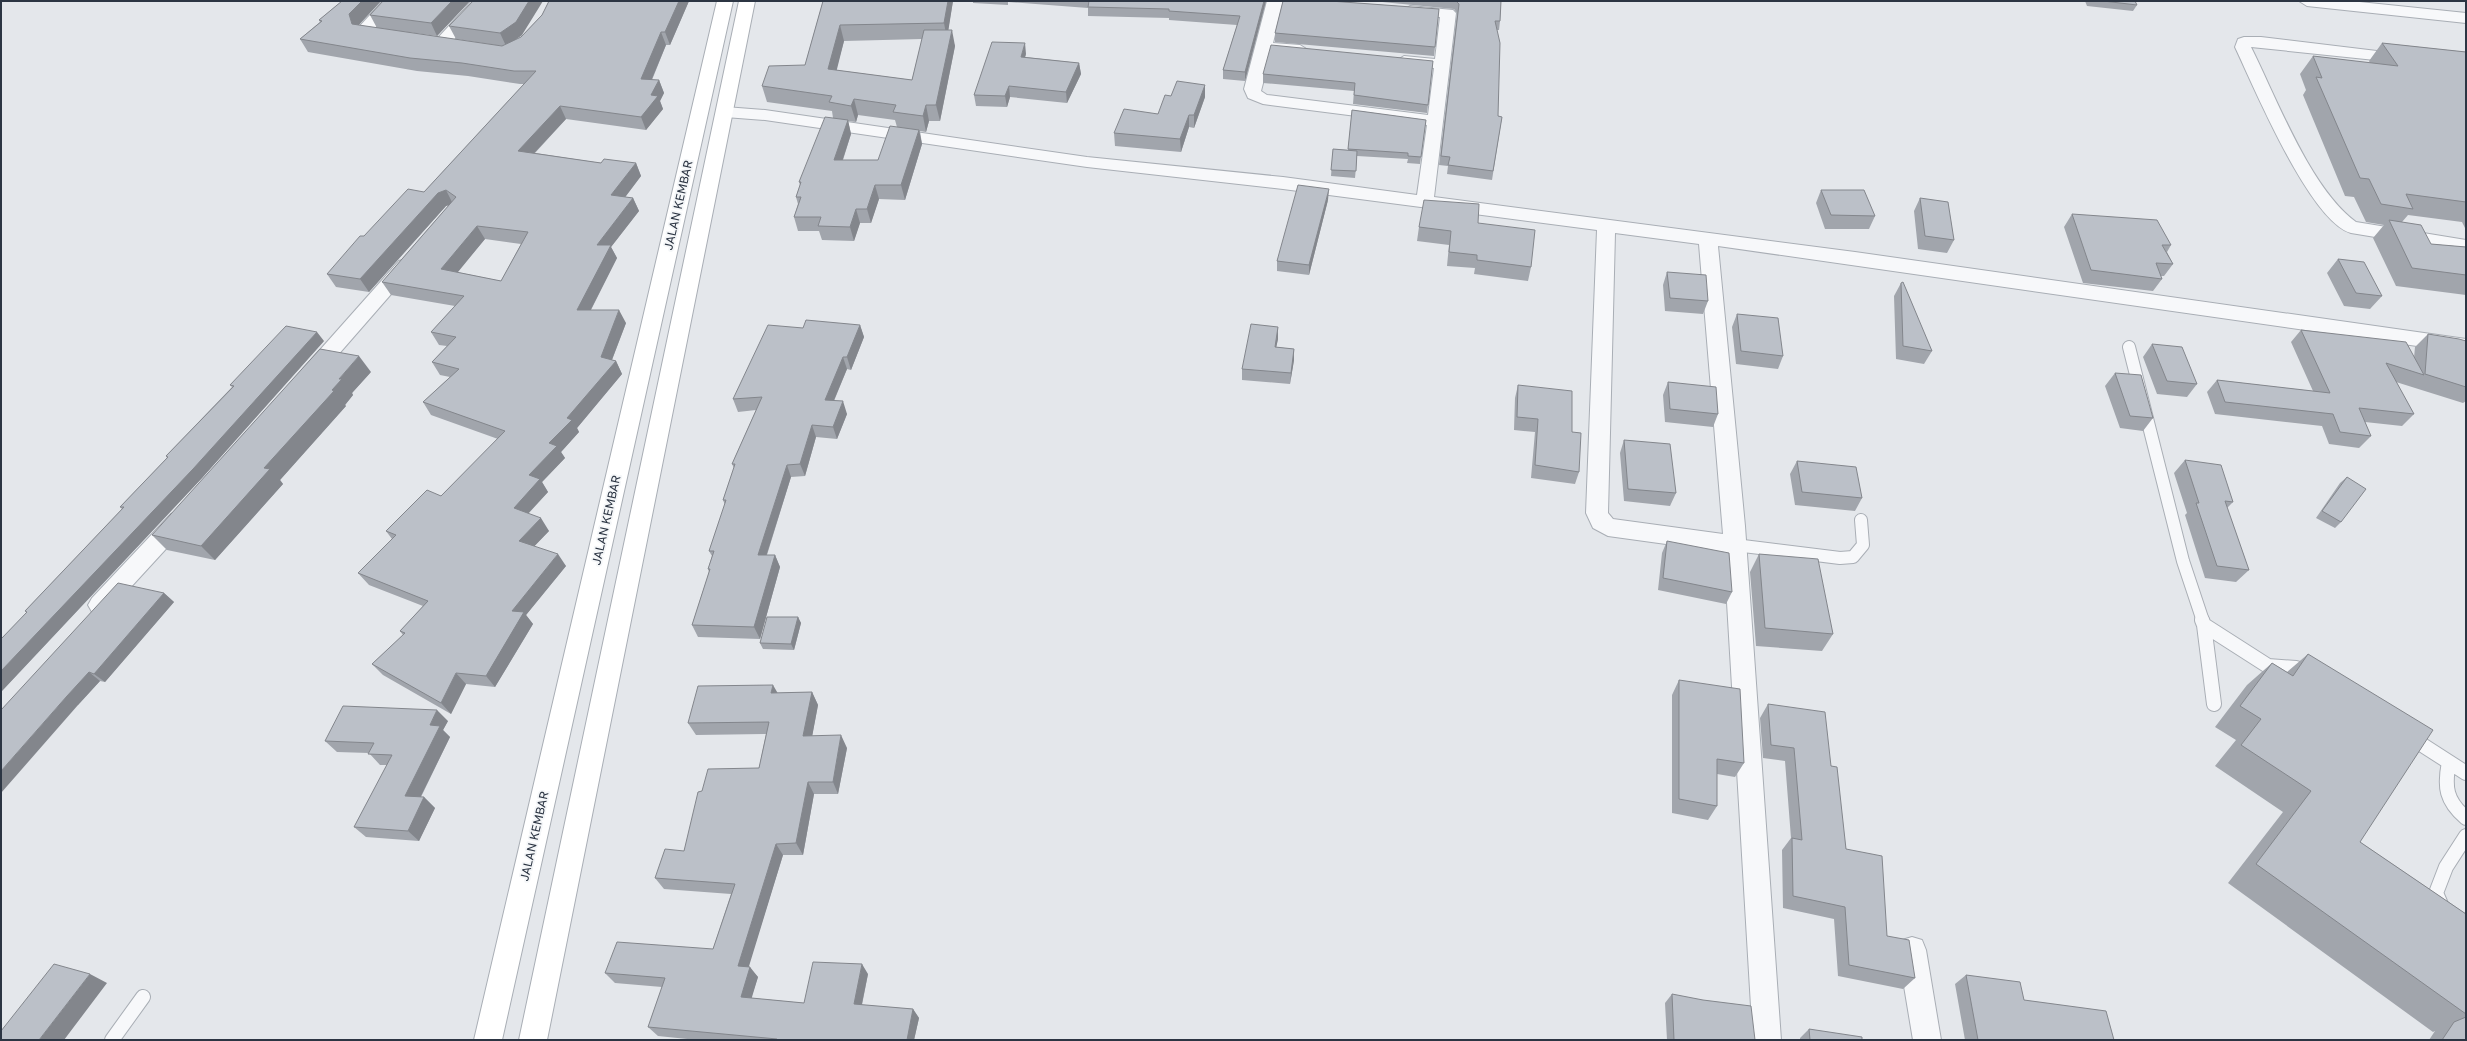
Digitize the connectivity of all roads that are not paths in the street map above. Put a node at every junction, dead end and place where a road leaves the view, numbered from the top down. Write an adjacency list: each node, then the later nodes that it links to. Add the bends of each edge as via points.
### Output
1 (392, 1): 10 (street, via 365,31)
2 (481, 1): 11 (street, via 434,43)
3 (725, 1): 43 (main road, JALAN KEMBAR)
4 (747, 1): 17 (main road)
5 (1275, 1): 12 (street)
6 (2307, 1): 9 (street)
7 (1449, 7): 8 (street); 16 (street)
8 (1395, 10)
9 (2466, 18)
10 (405, 39)
11 (463, 47)
12 (1264, 47): 13 (street); 18 (street, via 1252,89 1259,98)
13 (1318, 52)
14 (1388, 59): 16 (street)
15 (2422, 60): 22 (street, via 2261,42 2244,42 2243,47 2313,186 2336,217 2351,227)
16 (1443, 64): 18 (street)
17 (734, 113): 19 (street, via 765,115 1087,162); 44 (main road)
18 (1436, 121): 19 (street)
19 (1425, 201): 20 (street)
20 (1606, 226): 21 (street); 29 (street, via 1597,513 1600,522 1608,527)
21 (1708, 239): 24 (street); 29 (street)
22 (2466, 246)
23 (417, 253): 26 (street)
24 (2466, 346)
25 (2129, 347): 31 (lane, via 2183,561)
26 (296, 390)
27 (195, 503): 30 (street)
28 (1861, 520): 29 (lane, via 1863,546 1853,557 1840,558)
29 (1735, 545): 45 (street)
30 (87, 618)
31 (2204, 625): 32 (lane, via 2261,663 2272,667 2298,669); 33 (lane)
32 (2319, 680)
33 (2214, 704)
34 (2397, 729): 35 (lane)
35 (2449, 762): 36 (lane); 37 (lane, via 2444,785 2456,810)
36 (2466, 773)
37 (2466, 818)
38 (2466, 836): 39 (lane, via 2438,881 2435,894 2437,901)
39 (2466, 924)
40 (1912, 950): 46 (street)
41 (143, 997): 42 (lane)
42 (112, 1040)
43 (488, 1040)
44 (534, 1040)
45 (1768, 1040)
46 (1927, 1040)

